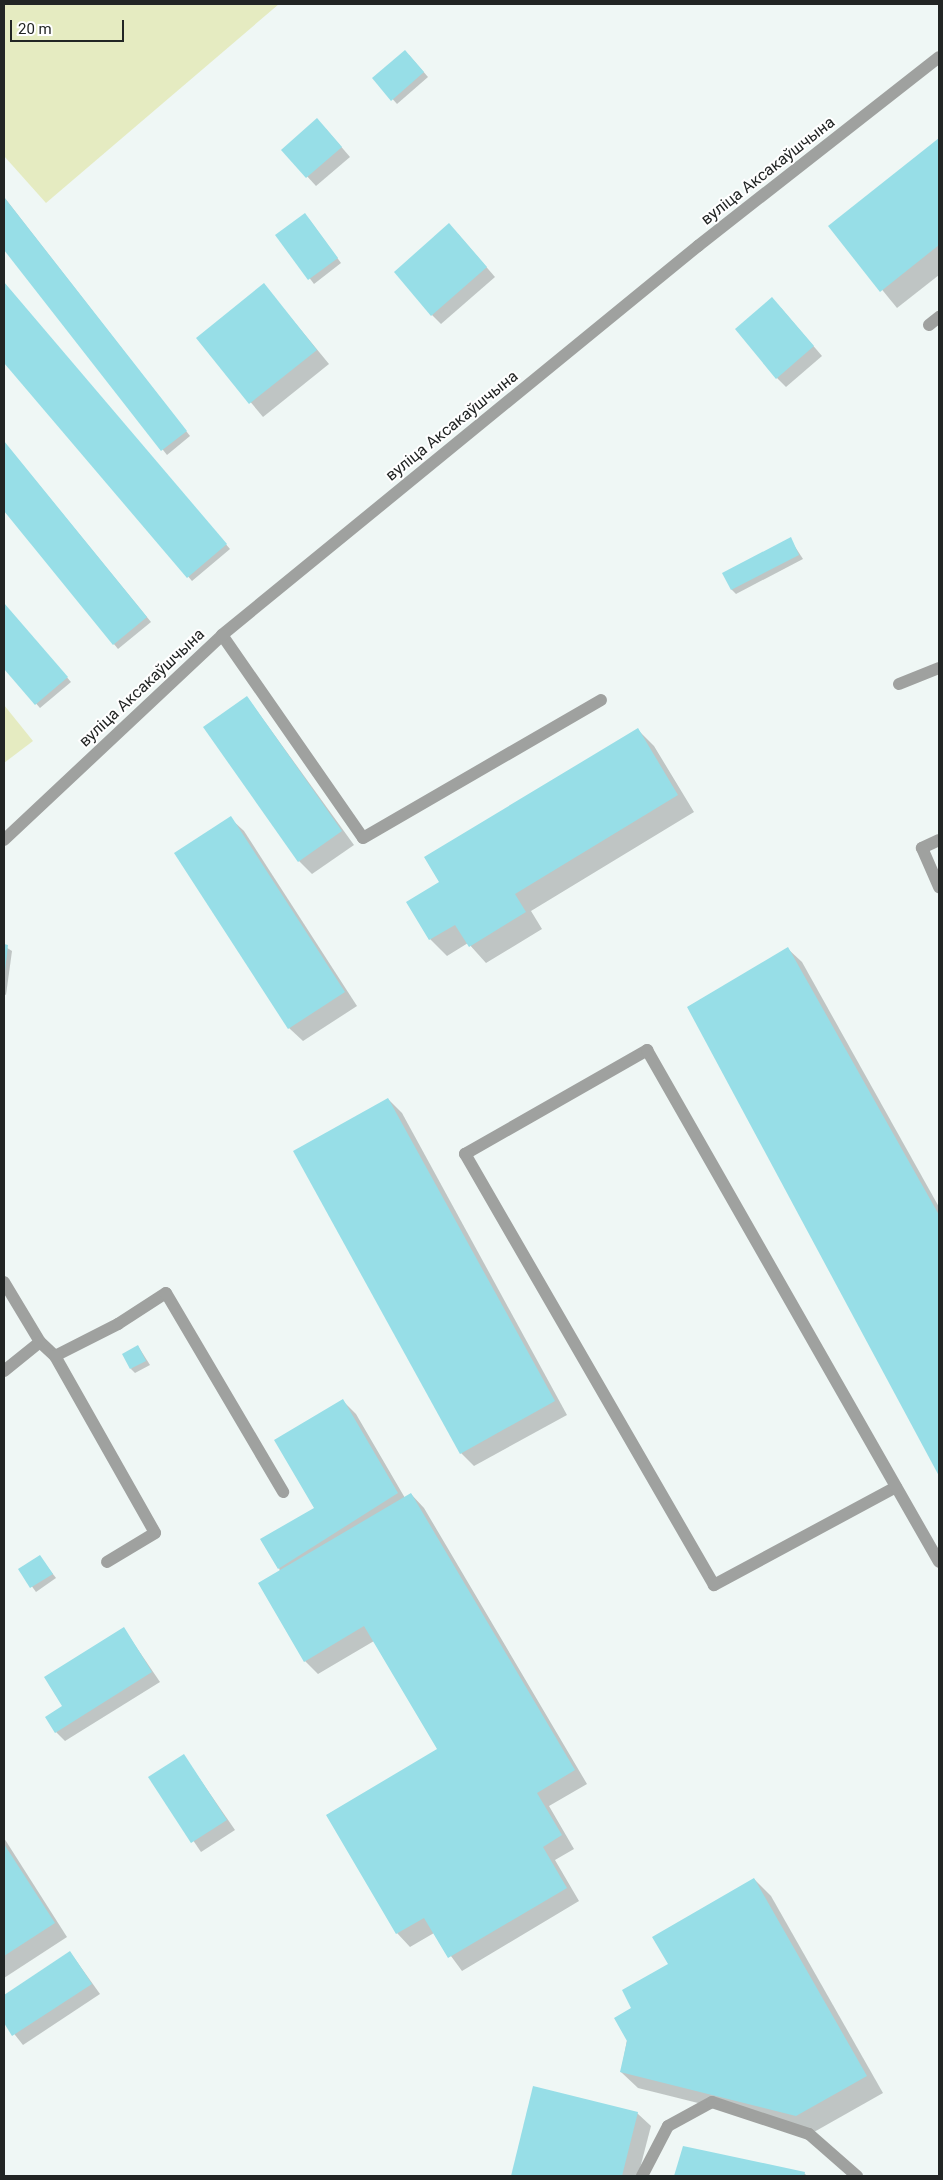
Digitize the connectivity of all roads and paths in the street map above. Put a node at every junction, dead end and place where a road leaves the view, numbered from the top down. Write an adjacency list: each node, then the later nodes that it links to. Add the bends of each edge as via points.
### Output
1 (939, 57): 2 (street, вуліца Аксакаўшчына, via 698,246)
2 (222, 635): 5 (street, via 363,838); 6 (street, вуліца Аксакаўшчына)
3 (939, 668): 4 (street)
4 (899, 684)
5 (601, 700)
6 (4, 840)
7 (939, 840): 8 (street, via 922,848)
8 (939, 887)
9 (4, 1282): 10 (street)
10 (40, 1342): 11 (street); 12 (street)
11 (55, 1356): 14 (street, via 118,1324 166,1293); 15 (street, via 155,1532)
12 (4, 1371)
13 (896, 1487): 13 (street, via 714,1585 465,1154 646,1050); 16 (street)
14 (283, 1492)
15 (107, 1562)
16 (939, 1562)
17 (642, 2176): 18 (street, via 668,2126 712,2102 808,2134)
18 (857, 2176)

